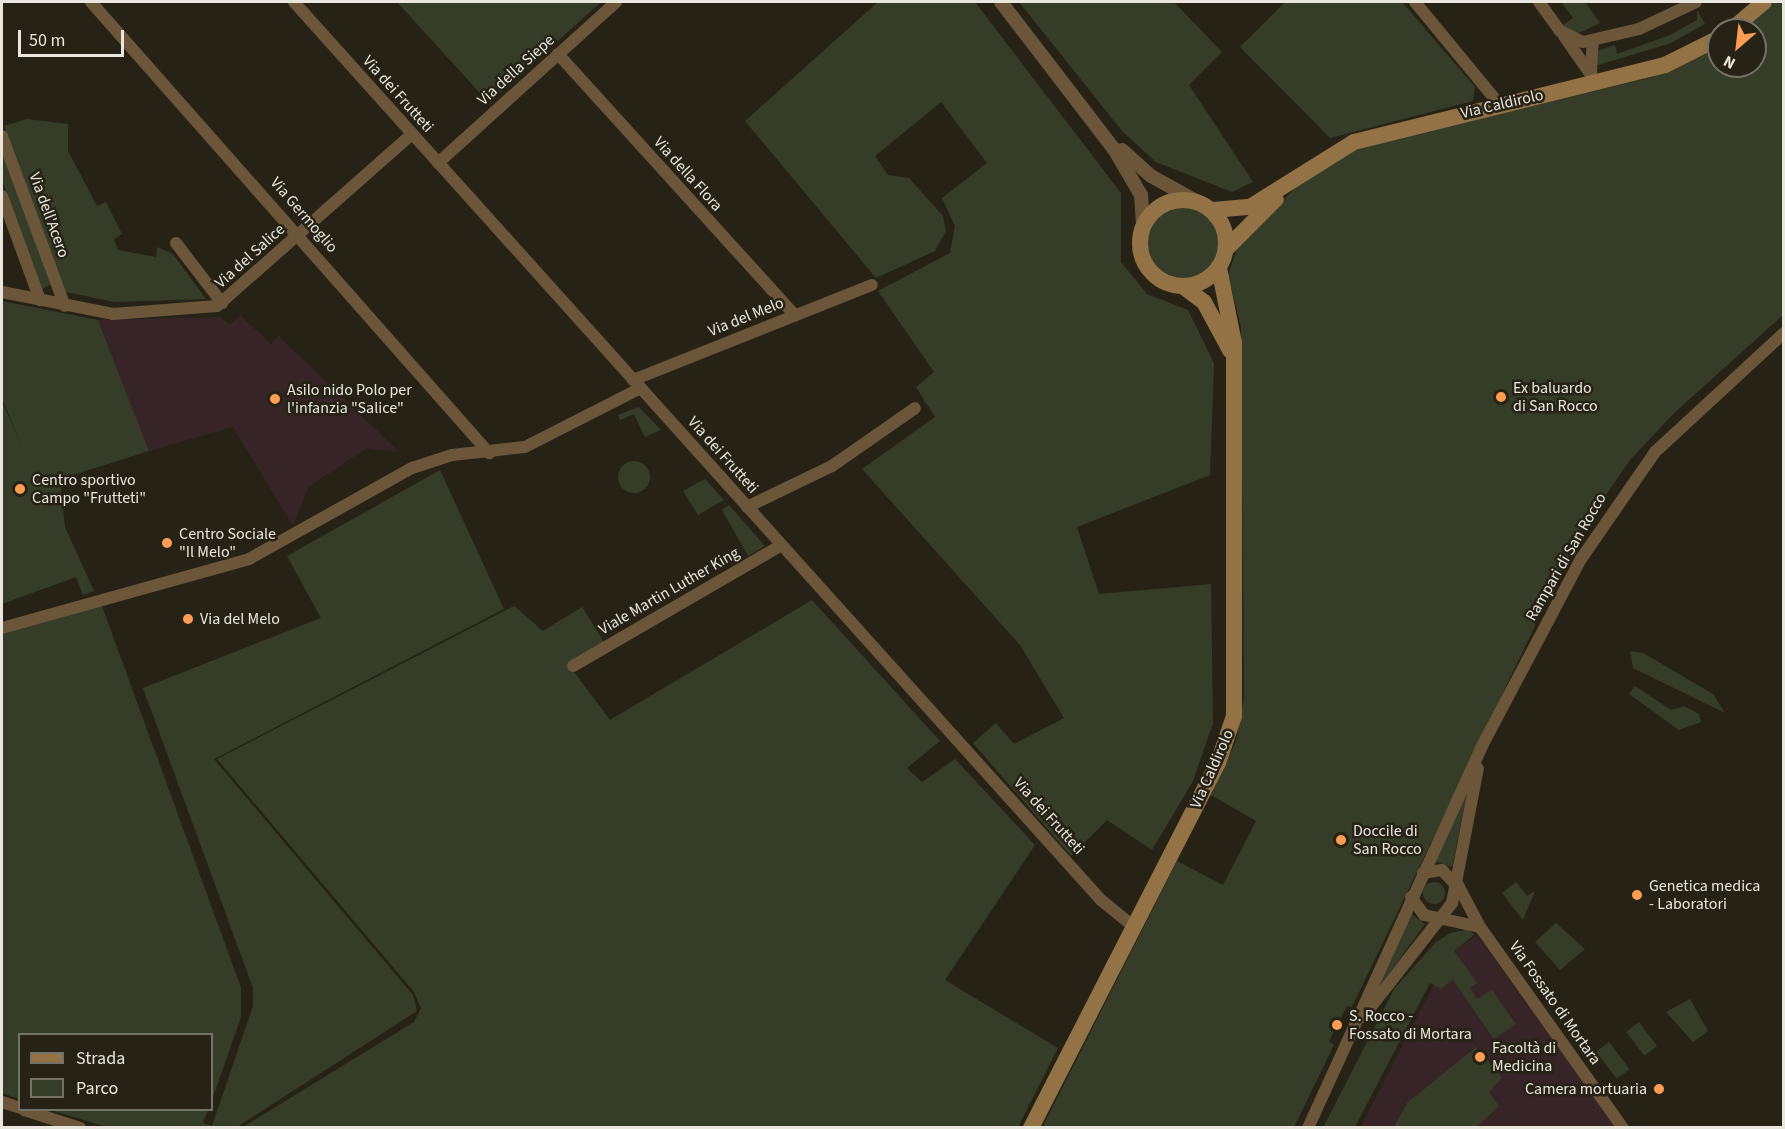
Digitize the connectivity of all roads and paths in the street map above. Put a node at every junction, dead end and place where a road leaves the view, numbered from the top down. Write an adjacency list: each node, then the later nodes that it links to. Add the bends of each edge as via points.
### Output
1 (91, 2): 25 (street, Via Germoglio)
2 (294, 2): 17 (street, Via dei Frutteti)
3 (616, 2): 13 (street, Via della Siepe)
4 (1001, 2): 16 (street)
5 (1415, 2): 15 (street)
6 (1539, 2): 10 (street)
7 (1696, 2): 11 (street, via 1639,29)
8 (1764, 2): 9 (main road)
9 (1745, 18)
10 (1560, 31): 11 (street, via 1573,41); 14 (street)
11 (1593, 40): 14 (street, via 1589,64)
12 (1707, 44): 14 (main road, Via Caldirolo, via 1671,63)
13 (558, 54): 19 (street, Via della Siepe); 35 (street, Via della Flora)
14 (1596, 82): 15 (main road, Via Caldirolo)
15 (1500, 105): 20 (main road, Via Caldirolo, via 1354,141)
16 (1094, 120): 22 (street, via 1151,176); 24 (street, via 1141,195)
17 (412, 134): 19 (street, Via dei Frutteti); 25 (street, Via del Salice)
18 (2, 136): 34 (street, Via dell'Acero)
19 (438, 163): 38 (street, Via dei Frutteti)
20 (1291, 183): 23 (main road, Via Caldirolo, via 1250,207); 27 (main road, Via Caldirolo)
21 (2, 196): 32 (street)
22 (1194, 200): 23 (main road); 24 (main road, via 1164,203)
23 (1213, 210): 27 (main road, via 1223,224)
24 (1143, 225): 30 (main road, Via Caldirolo, via 1139,243 1146,265 1165,283)
25 (299, 234): 33 (street, Via del Salice); 40 (street, Via Germoglio)
26 (176, 243): 33 (street)
27 (1227, 248): 28 (main road, Via Caldirolo)
28 (1219, 268): 30 (main road, via 1207,280); 37 (main road, Via Caldirolo, via 1233,327)
29 (872, 285): 35 (street, Via del Melo)
30 (1184, 286): 37 (main road, Via Caldirolo, via 1214,316)
31 (2, 292): 32 (street, Via del Salice)
32 (40, 300): 34 (street, Via del Salice)
33 (222, 303): 34 (street, Via del Salice, via 200,310 113,314)
34 (65, 306)
35 (795, 315): 38 (street, Via del Melo)
36 (1784, 333): 45 (street, Rampari di San Rocco, via 1677,428 1627,487 1574,571)
37 (1234, 371): 50 (main road, Via Caldirolo, via 1234,716 1218,763)
38 (637, 384): 40 (street, Via del Melo, via 525,447); 41 (street, Via dei Frutteti)
39 (915, 408): 41 (street, via 832,466)
40 (489, 453): 43 (street, Via del Melo, via 452,455 412,468 302,532 224,567)
41 (747, 507): 42 (street, Via dei Frutteti)
42 (782, 545): 44 (street, Viale Martin Luther King); 50 (street, Via dei Frutteti, via 1101,900)
43 (2, 628)
44 (573, 666)
45 (1484, 744): 46 (street, Rampari di San Rocco); 47 (street, Rampari di San Rocco)
46 (1423, 873): 47 (street, via 1442,870); 48 (street, Rampari di San Rocco)
47 (1457, 885): 49 (street, Rampari di San Rocco); 51 (street, Via Fossato di Mortara)
48 (1411, 897): 49 (street, via 1424,915); 52 (street, Rampari di San Rocco)
49 (1444, 915): 51 (street); 52 (street, Rampari di San Rocco)
50 (1133, 926): 57 (main road, Via Caldirolo)
51 (1480, 927): 59 (street, Via Fossato di Mortara)
52 (1353, 1030): 58 (street, Rampari di San Rocco)
53 (2, 1102): 54 (street)
54 (18, 1107)
55 (27, 1111): 56 (street)
56 (80, 1128)
57 (1031, 1128)
58 (1308, 1128)
59 (1623, 1128)

